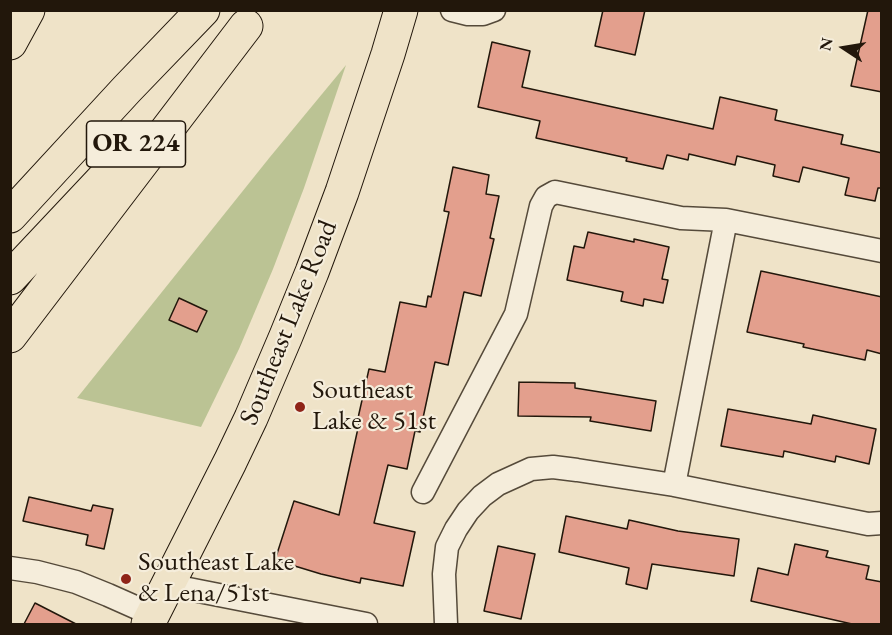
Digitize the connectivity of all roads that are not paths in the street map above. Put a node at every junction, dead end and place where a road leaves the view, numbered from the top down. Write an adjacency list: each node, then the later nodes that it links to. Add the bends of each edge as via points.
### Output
1 (28, 10): 7 (main road)
2 (203, 10): 8 (main road, OR 224)
3 (400, 10): 17 (main road, Southeast Lake Road, via 312,272 243,436)
4 (452, 10): 5 (street, via 468,14)
5 (494, 10)
6 (254, 18): 11 (main road, OR 224); 12 (main road)
7 (10, 43)
8 (10, 216)
9 (726, 220): 10 (street); 13 (street); 14 (street, via 681,218 555,192 546,197 516,314)
10 (882, 251)
11 (10, 279)
12 (10, 336)
13 (674, 485): 15 (street, via 868,524); 20 (street, via 553,468 531,469 498,484 468,511 447,548)
14 (423, 492)
15 (882, 523)
16 (10, 567): 18 (street, via 76,582 108,595)
17 (168, 585): 18 (main road, Southeast Lake Road); 19 (street)
18 (150, 620)
19 (366, 624)
20 (446, 624)

